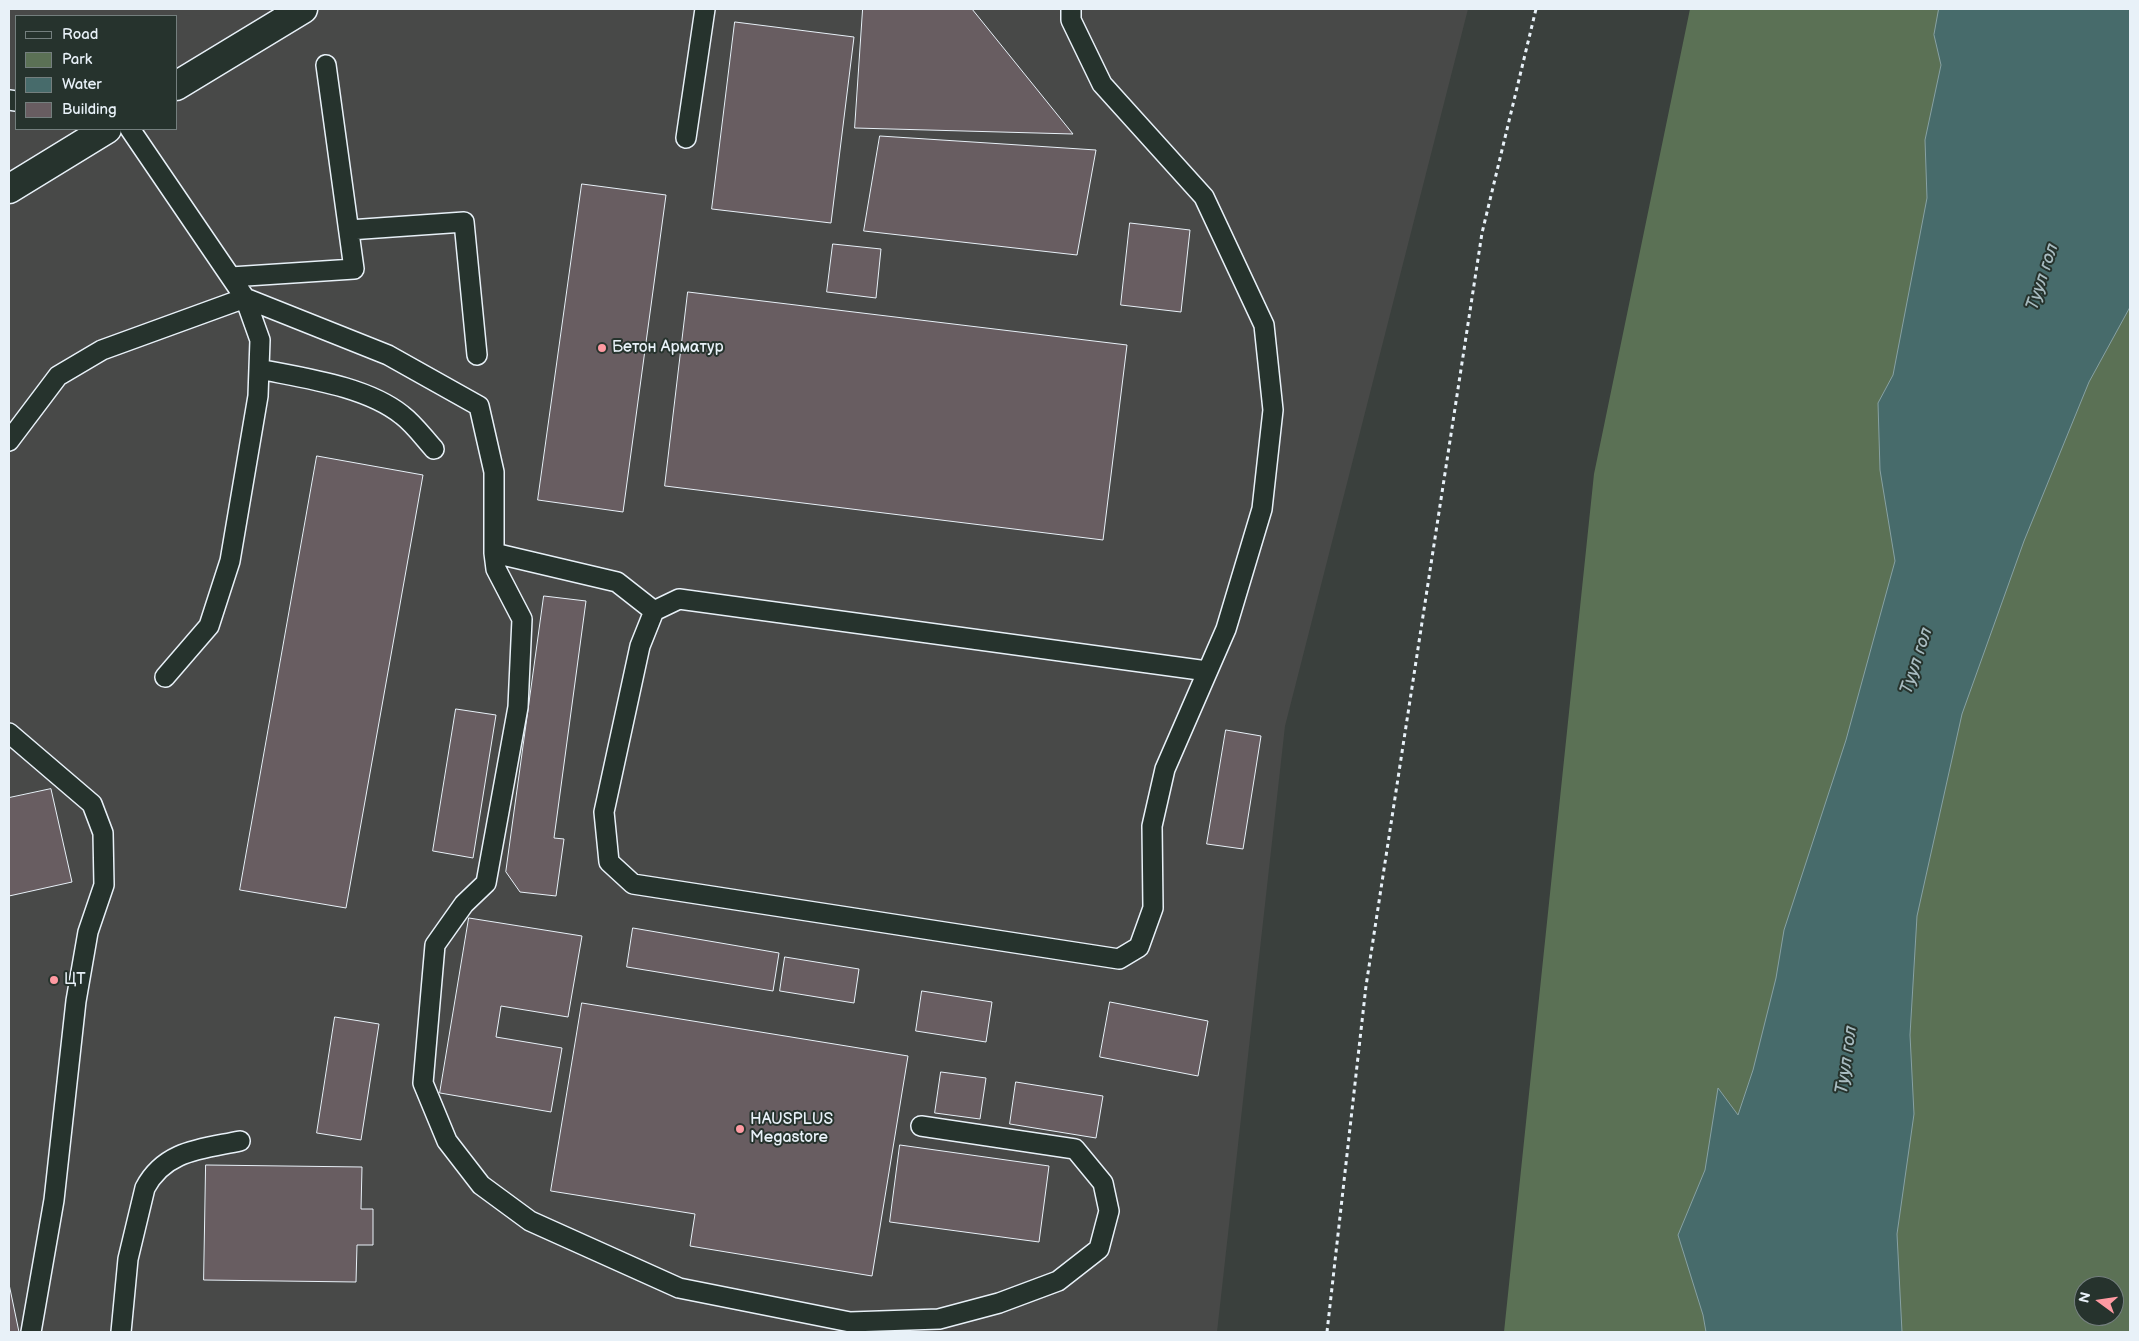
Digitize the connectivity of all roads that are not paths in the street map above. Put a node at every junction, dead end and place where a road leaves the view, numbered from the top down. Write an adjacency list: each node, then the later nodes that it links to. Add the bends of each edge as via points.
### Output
1 (303, 9): 5 (street)
2 (705, 9): 8 (lane)
3 (1071, 9): 19 (lane, via 1071,20 1102,84 1204,197 1264,326 1273,410 1262,509 1226,629)
4 (326, 64): 10 (lane)
5 (178, 85)
6 (131, 130): 11 (lane)
7 (89, 133): 9 (street)
8 (686, 138)
9 (9, 189)
10 (349, 230): 11 (lane, via 354,268); 13 (lane, via 464,222)
11 (231, 277): 12 (lane)
12 (245, 298): 14 (lane, via 260,340); 15 (lane, via 102,350 58,376); 17 (lane, via 388,355 479,406 494,472)
13 (477, 355)
14 (259, 369): 16 (lane, via 332,384 367,396 402,414); 20 (lane, via 258,396 230,561 209,626)
15 (9, 441)
16 (434, 448)
17 (494, 553): 18 (lane, via 618,582); 22 (lane, via 496,569 522,619 518,707 486,883 464,904 435,945 423,1083 447,1141 482,1185 530,1221 680,1288 850,1322 939,1319 999,1303 1058,1281 1099,1250 1109,1211 1103,1183 1075,1149)
18 (654, 611): 19 (lane, via 679,599); 19 (lane, via 640,646 604,812 609,862 634,884 1118,959 1139,947 1153,908 1152,826 1164,769)
19 (1207, 670)
20 (165, 677)
21 (9, 733): 24 (lane, via 92,804 103,833 104,885 88,932 76,1001 54,1200)
22 (920, 1126)
23 (240, 1141): 25 (lane, via 181,1153 160,1166 151,1177 145,1188 128,1259)
24 (32, 1332)
25 (121, 1332)

